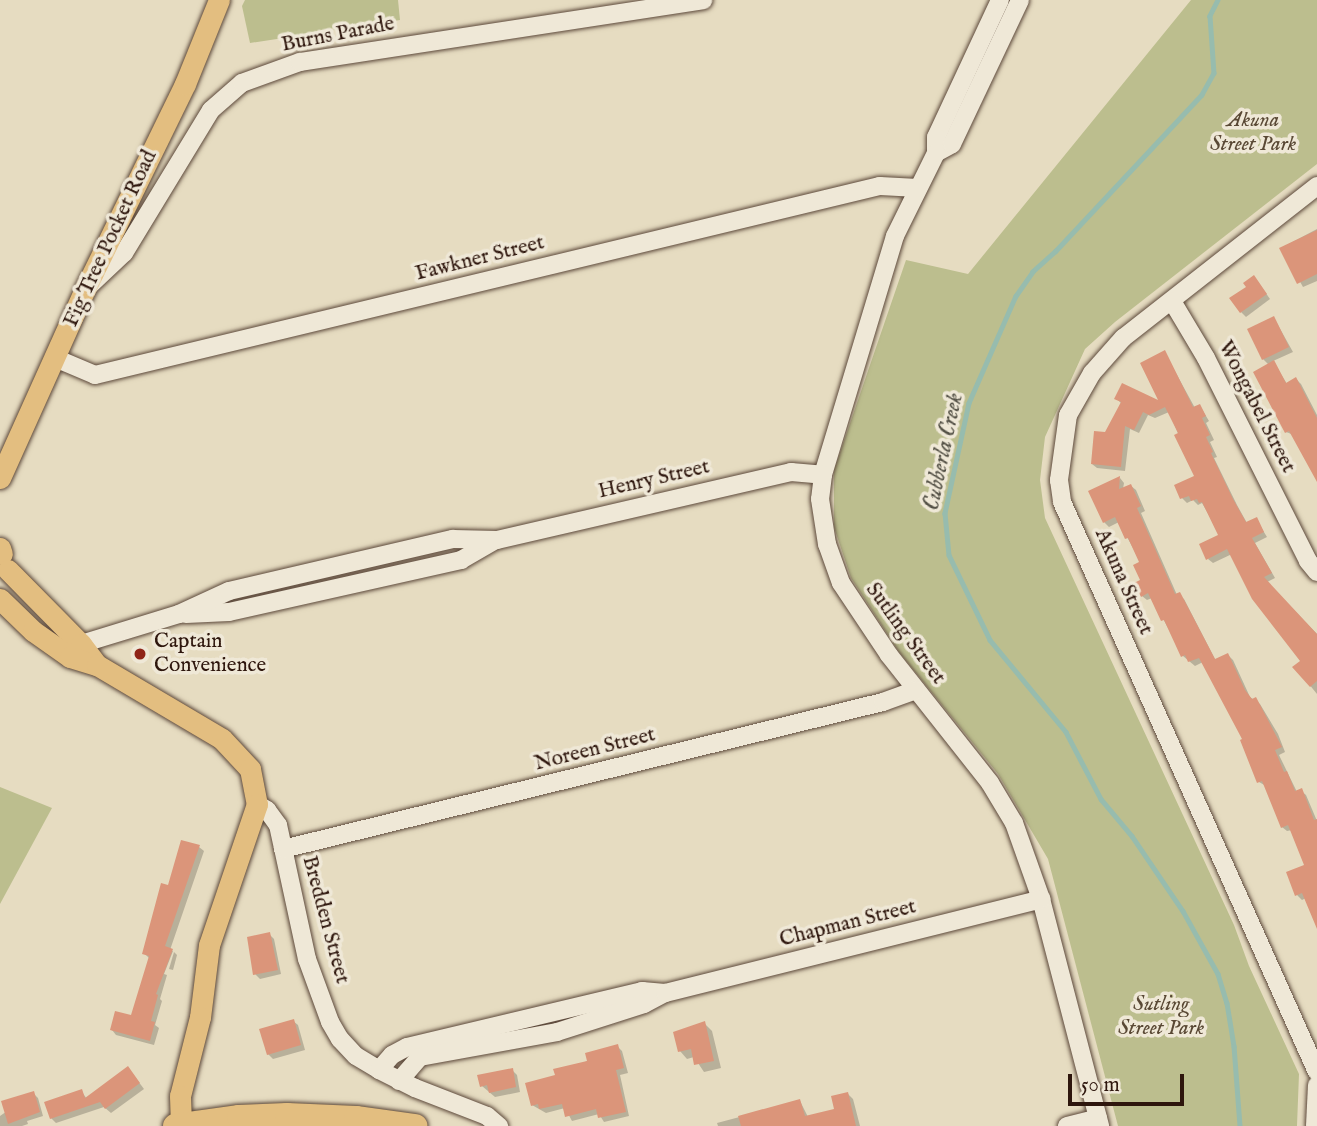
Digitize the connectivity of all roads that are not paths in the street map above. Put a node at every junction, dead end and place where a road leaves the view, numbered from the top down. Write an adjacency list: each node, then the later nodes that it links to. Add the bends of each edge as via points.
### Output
1 (219, 0): 8 (main road, Fig Tree Pocket Road, via 185,84)
2 (703, 0): 8 (street, Burns Parade, via 300,62 242,83 211,110 124,253)
3 (1000, 0): 5 (street, Sutling Street, via 936,137)
4 (1020, 0): 5 (street, Sutling Street, via 952,145)
5 (936, 153): 7 (street, Sutling Street)
6 (1317, 187): 9 (street, Akuna Street)
7 (918, 188): 10 (street, Fawkner Street, via 880,186 95,375); 11 (street, Sutling Street, via 895,236)
8 (85, 289): 10 (main road, Fig Tree Pocket Road)
9 (1172, 301): 14 (street, Wongabel Street); 24 (street, Akuna Street, via 1123,338 1092,373 1068,415 1059,480 1062,502)
10 (55, 358): 12 (main road, Fig Tree Pocket Road)
11 (823, 475): 17 (street, Henry Street, via 791,472 497,540 461,560 229,612 179,614); 18 (street, Sutling Street, via 820,499 827,544 841,583)
12 (0, 478)
13 (2, 556): 15 (main road); 17 (main road)
14 (1317, 572)
15 (0, 590)
16 (0, 599): 17 (main road, via 33,631)
17 (75, 651): 19 (main road, via 222,739 250,769)
18 (916, 690): 20 (street, Noreen Street, via 883,702); 21 (street, Sutling Street, via 990,783 1014,823)
19 (257, 804): 20 (street, Bredden Street, via 278,825); 28 (main road, via 209,945 200,1017 180,1096)
20 (283, 849): 23 (street, Bredden Street, via 307,959 330,1022 356,1056)
21 (1041, 899): 22 (street, Chapman Street); 27 (street, Sutling Street)
22 (665, 993): 23 (street, Chapman Street, via 642,991 407,1047); 25 (street, Chapman Street, via 645,1004 557,1032 420,1057)
23 (379, 1070): 25 (street, Bredden Street)
24 (1317, 1072)
25 (399, 1081): 30 (street, Bredden Street, via 479,1112)
26 (1317, 1085): 32 (street)
27 (1099, 1122): 31 (street)
28 (179, 1126): 29 (highway, via 287,1115)
29 (415, 1126)
30 (499, 1126)
31 (1067, 1126)
32 (1315, 1126)

